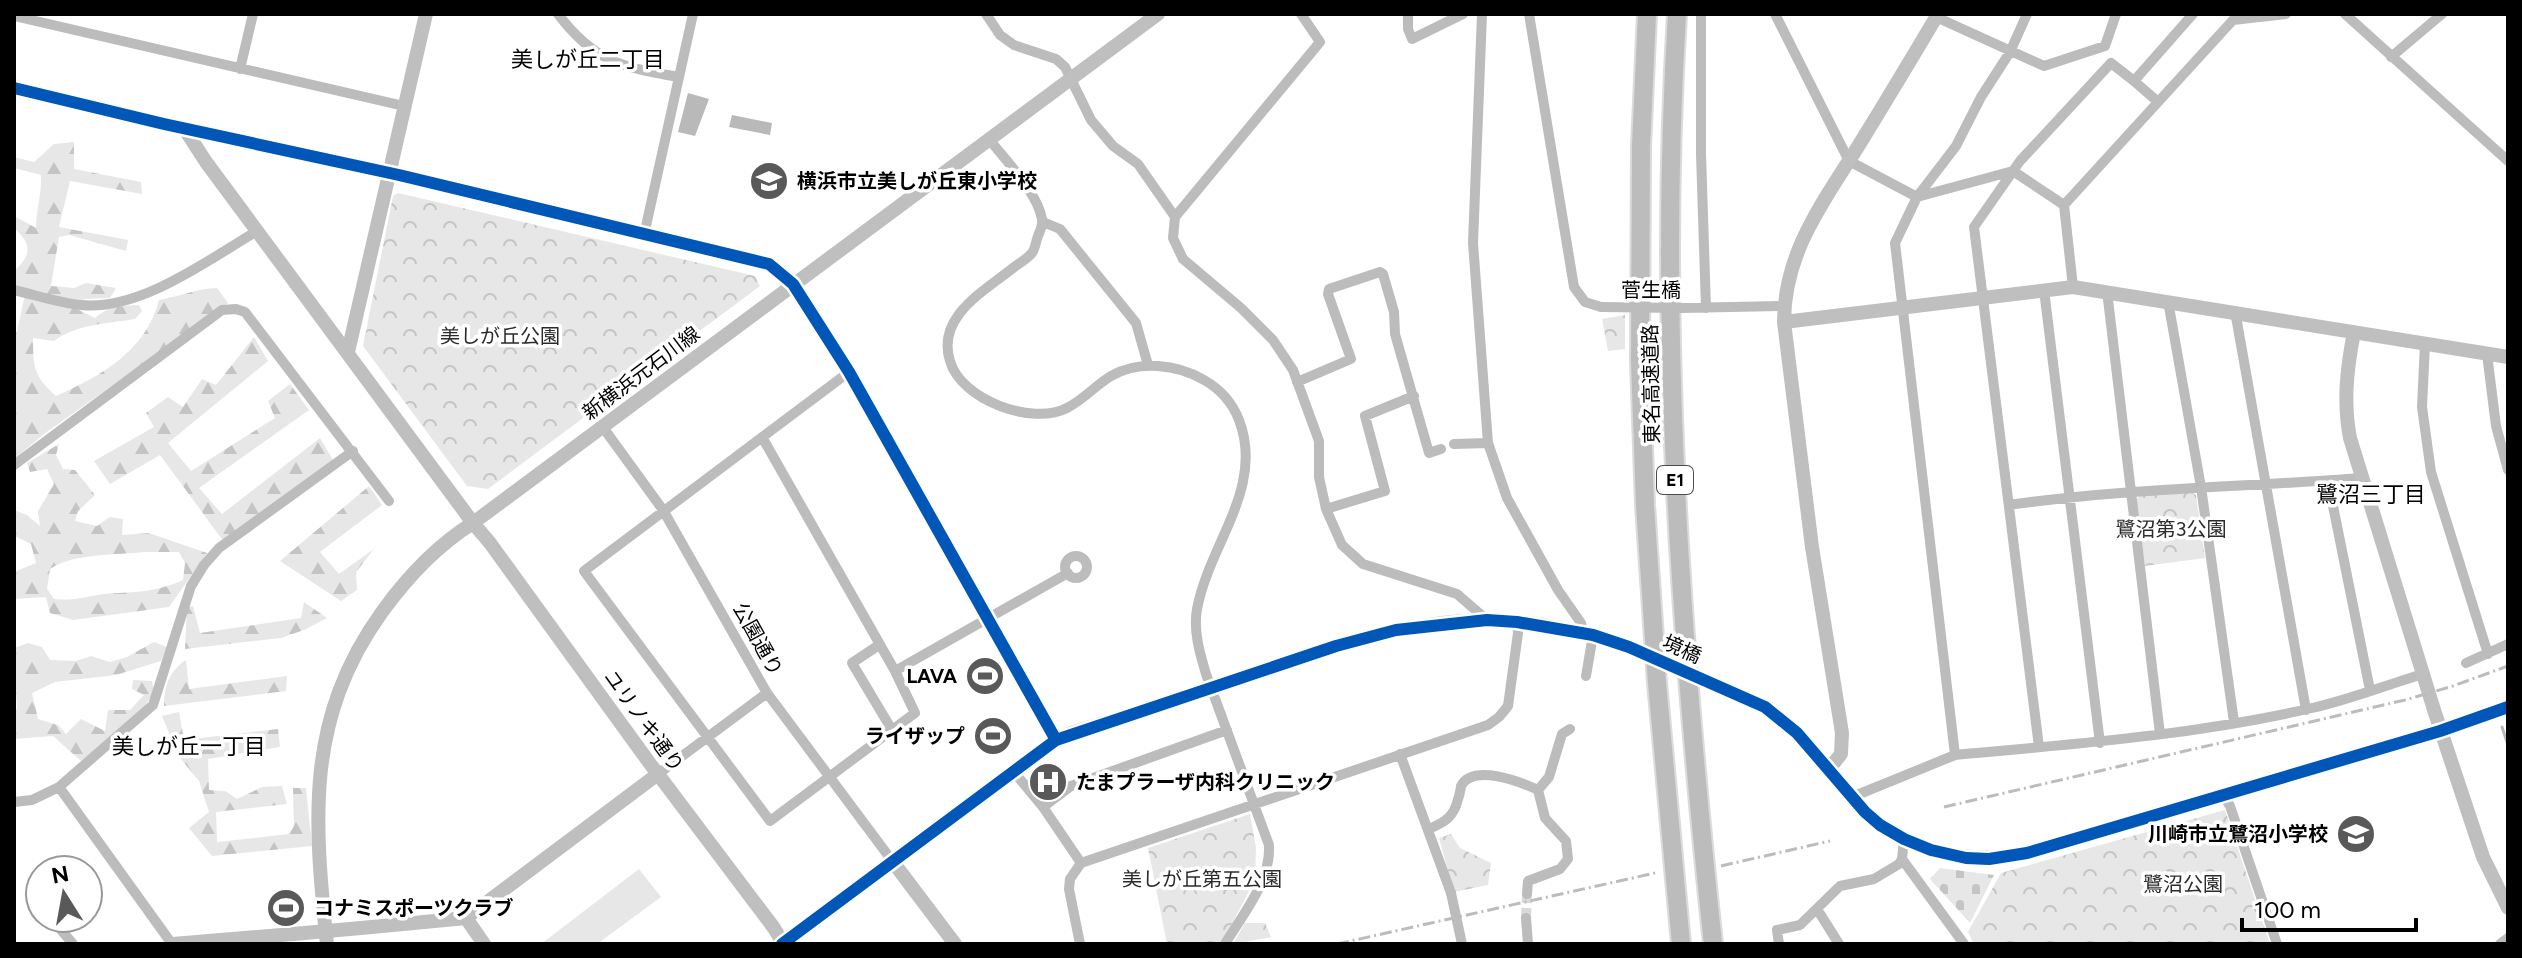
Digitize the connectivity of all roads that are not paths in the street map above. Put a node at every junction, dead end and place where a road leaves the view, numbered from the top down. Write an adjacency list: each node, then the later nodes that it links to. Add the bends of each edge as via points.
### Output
1 (253, 14): 27 (street)
2 (426, 14): 33 (street)
3 (558, 14): 28 (street, via 575,37 601,56)
4 (693, 14): 28 (street)
5 (986, 14): 29 (street, via 1000,35 1056,59)
6 (1157, 14): 29 (street, 新横浜元石川線)
7 (1301, 14): 42 (street, via 1320,42)
8 (1408, 14): 9 (street, via 1412,39)
9 (1463, 14)
10 (1482, 14): 71 (street, via 1473,243)
11 (1529, 14): 55 (street, 菅生橋, bridge, via 1574,287 1585,302 1601,307)
12 (1647, 14): 148 (highway, 東名高速道路 / E1, via 1641,162 1643,473)
13 (1677, 14): 149 (highway, 東名高速道路 / E1, via 1671,341 1675,490)
14 (1701, 14): 55 (street)
15 (1775, 14): 36 (street)
16 (2027, 14): 25 (street)
17 (2116, 14): 25 (street, via 2105,46 2044,66)
18 (2193, 14): 30 (street)
19 (2284, 14): 24 (street)
20 (2345, 14): 26 (street)
21 (2442, 14): 26 (street)
22 (14, 16): 27 (street)
23 (1937, 16): 25 (street); 36 (street)
24 (2230, 17): 32 (street)
25 (2010, 52): 40 (street, via 1956,146)
26 (2391, 57): 37 (street)
27 (240, 69): 33 (street)
28 (678, 77): 45 (street)
29 (1071, 79): 35 (street, 新横浜元石川線); 42 (street, via 1091,120 1138,164)
30 (2134, 81): 32 (street); 38 (street, via 2111,63)
31 (14, 88): 34 (street)
32 (2157, 101): 41 (street)
33 (404, 106): 39 (street)
34 (184, 128): 39 (street); 44 (street, ユリノキ通り)
35 (989, 139): 43 (street, via 1035,199); 46 (street, 新横浜元石川線)
36 (1849, 161): 40 (street); 53 (street, via 1800,243)
37 (2508, 161)
38 (2013, 171): 40 (street); 41 (street); 51 (street, via 1974,227)
39 (389, 173): 45 (street); 60 (street)
40 (1917, 197): 54 (street, via 1895,243)
41 (2064, 205): 47 (street)
42 (1175, 217): 65 (street, via 1173,238 1183,259 1273,340)
43 (1043, 222): 63 (street, via 1060,229 1136,323); 63 (street, via 1032,253 952,322 950,362 963,383 1007,409 1033,415 1066,409 1114,375)
44 (257, 231): 48 (street, via 148,293 125,300 83,305); 60 (street, ユリノキ通り)
45 (644, 235): 46 (street, via 769,264)
46 (793, 284): 64 (street); 67 (street, 新横浜元石川線)
47 (2073, 287): 49 (street); 50 (street)
48 (14, 290)
49 (2044, 290): 51 (street); 82 (street)
50 (2107, 291): 52 (street); 81 (street)
51 (1983, 297): 54 (street); 84 (street)
52 (2168, 301): 56 (street); 80 (street)
53 (1784, 306): 55 (street, 菅生橋); 57 (street)
54 (1902, 306): 57 (street); 116 (street)
55 (1703, 308)
56 (2235, 311): 58 (street); 79 (street)
57 (1784, 322): 117 (street, via 1842,733 1841,754)
58 (2354, 332): 59 (street); 77 (street, via 2346,406)
59 (2425, 344): 61 (street); 95 (street, via 2422,407 2431,472)
60 (348, 352): 87 (street, ユリノキ通り)
61 (2487, 354): 62 (street); 68 (street)
62 (2508, 357)
63 (1148, 365): 100 (street, via 1176,368 1204,380 1233,405 1244,432 1246,467 1235,512 1197,611 1199,649)
64 (849, 372): 70 (street); 89 (street)
65 (1297, 382): 66 (street, via 1351,359 1329,289 1380,272); 85 (street, via 1319,441)
66 (1414, 396): 73 (street, via 1429,453); 85 (street, via 1365,416 1385,491)
67 (602, 426): 86 (street, 公園通り); 87 (street, 新横浜元石川線)
68 (2496, 426): 69 (street); 76 (street)
69 (2508, 426)
70 (762, 437): 86 (street); 94 (street)
71 (1488, 443): 72 (street); 92 (street, via 1507,498)
72 (1454, 444)
73 (1441, 449)
74 (353, 451): 75 (street, via 245,312 236,309 222,310); 83 (street); 121 (street, via 219,548 204,565 191,586 153,705)
75 (14, 465)
76 (2508, 470)
77 (2362, 478): 78 (street); 98 (street)
78 (2328, 481): 79 (street); 101 (street)
79 (2267, 483): 80 (street); 104 (street)
80 (2201, 487): 81 (street); 105 (street)
81 (2130, 491): 82 (street); 110 (street)
82 (2070, 496): 84 (street); 113 (street)
83 (389, 501)
84 (2009, 505): 114 (street)
85 (1326, 509): 90 (street, via 1342,545 1363,564 1457,594)
86 (663, 510): 102 (street, 公園通り); 111 (street, via 584,571)
87 (473, 523): 119 (street, ユリノキ通り); 140 (street, 新横浜元石川線, via 421,563 396,592 353,655 337,693 326,731 317,810)
88 (1068, 573): 89 (street)
89 (988, 618): 97 (street); 112 (street)
90 (1487, 620): 91 (street, 境橋); 100 (street, 境橋, via 1396,630)
91 (1517, 622): 92 (street, 境橋); 115 (street, via 1508,706 1499,717)
92 (1588, 634): 99 (street); 117 (street, 境橋, bridge, via 1629,647 1775,714)
93 (2508, 644): 95 (street)
94 (879, 645): 97 (street); 107 (street, via 852,663)
95 (2488, 654): 96 (street)
96 (2466, 663)
97 (895, 671): 107 (street, via 915,713)
98 (2423, 674): 101 (street); 109 (street)
99 (1586, 676)
100 (1211, 688): 108 (street); 112 (street, 境橋)
101 (2370, 690): 104 (street)
102 (767, 693): 111 (street); 120 (street, 公園通り)
103 (2508, 707): 109 (street, 境橋)
104 (2306, 710): 105 (street)
105 (2234, 722): 110 (street)
106 (1570, 729): 122 (street, via 1562,734 1549,777)
107 (892, 730): 120 (street)
108 (1227, 730): 126 (street); 127 (street, via 1071,786)
109 (2440, 731): 123 (street, 境橋); 134 (street, via 2483,857)
110 (2160, 734): 113 (street)
111 (708, 738): 119 (street); 120 (street, via 770,821)
112 (1056, 740): 118 (street, 境橋)
113 (2100, 743): 114 (street)
114 (2039, 747): 116 (street)
115 (1400, 754): 126 (street); 128 (street)
116 (1955, 755): 124 (street)
117 (1829, 769): 124 (street, 境橋)
118 (1014, 772): 127 (street); 131 (street, 境橋)
119 (658, 774): 136 (street); 142 (street, ユリノキ通り)
120 (830, 776): 131 (street, 公園通り)
121 (59, 787): 125 (street); 139 (street)
122 (1538, 790): 128 (street, via 1478,774 1461,787 1453,815); 133 (street, via 1545,818 1566,841 1569,856 1560,869 1528,881)
123 (2223, 795): 129 (street, 境橋, via 2009,857 1948,855); 153 (street)
124 (1852, 797): 129 (street, 境橋, via 1880,825)
125 (14, 802)
126 (1253, 803): 132 (street); 145 (street, via 1270,861)
127 (1043, 807): 132 (street)
128 (1429, 829): 146 (street, bridge)
129 (1904, 839): 130 (street)
130 (1902, 859): 135 (street, via 1874,879 1840,886); 152 (street)
131 (893, 862): 142 (street, 境橋); 143 (street)
132 (1081, 863): 144 (street, via 1069,889)
133 (1527, 894)
134 (2508, 908)
135 (1817, 909): 150 (street, via 1800,925 1777,930); 151 (street)
136 (466, 918): 139 (street, bridge); 141 (street)
137 (1526, 918): 147 (street)
138 (2508, 938): 154 (street)
139 (172, 944)
140 (327, 944)
141 (484, 944)
142 (782, 944)
143 (955, 944)
144 (1080, 944)
145 (1225, 944)
146 (1462, 944)
147 (1528, 944)
148 (1681, 944)
149 (1713, 944)
150 (1779, 944)
151 (1839, 944)
152 (1964, 944)
153 (2277, 944)
154 (2500, 944)

